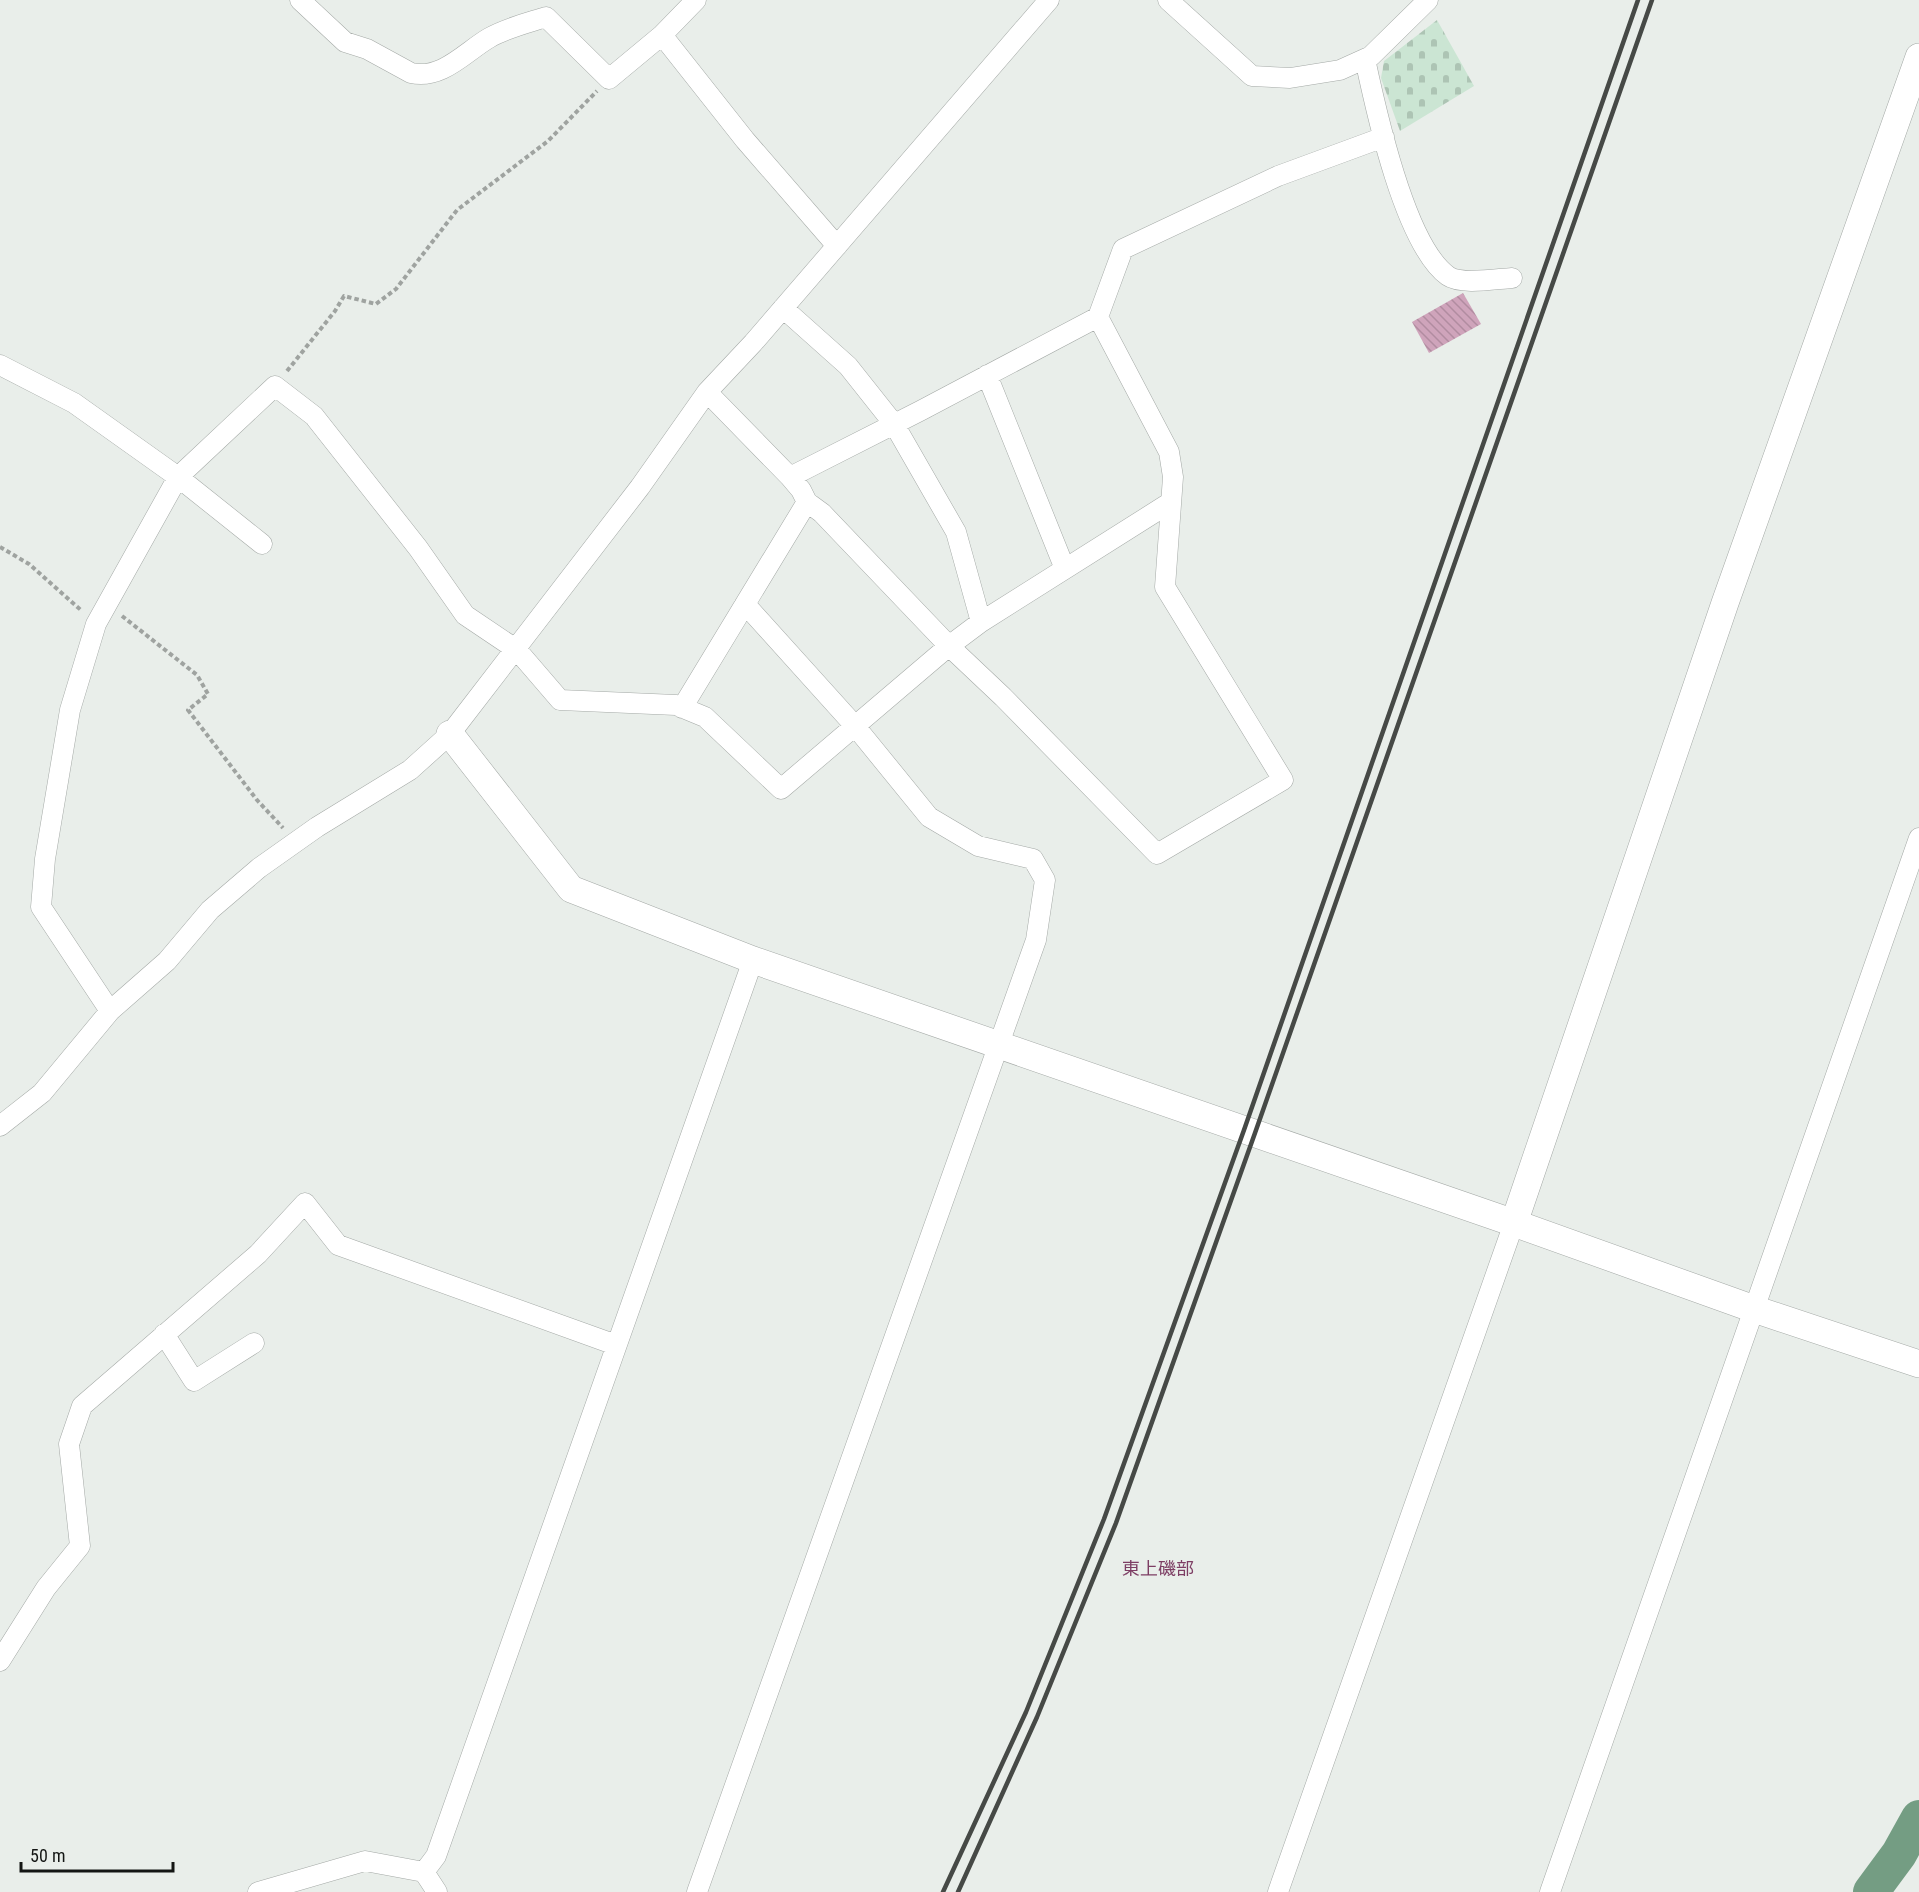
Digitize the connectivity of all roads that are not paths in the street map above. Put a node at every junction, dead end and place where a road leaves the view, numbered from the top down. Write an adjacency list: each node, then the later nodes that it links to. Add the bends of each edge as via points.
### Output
1 (300, 0): 6 (street, via 345,42 368,49 417,75 458,61 502,31 546,17 609,79)
2 (696, 0): 6 (street)
3 (1049, 0): 10 (street)
4 (1168, 0): 8 (street, via 1252,76 1290,78 1340,70)
5 (1428, 0): 8 (street)
6 (662, 35): 10 (street, via 745,140)
7 (1919, 57): 36 (street, via 1729,592)
8 (1365, 59): 9 (street)
9 (1384, 137): 11 (street, via 1428,256 1449,277 1472,281); 13 (street, via 1278,176 1123,249)
10 (837, 246): 12 (street)
11 (1512, 278)
12 (783, 308): 16 (street); 17 (street, via 848,366)
13 (1098, 317): 15 (street); 21 (street, via 1169,452)
14 (0, 365): 18 (street, via 74,403)
15 (987, 375): 17 (street); 23 (street)
16 (707, 392): 19 (street); 27 (street)
17 (894, 424): 19 (street); 25 (street, via 956,532)
18 (178, 477): 22 (street); 27 (street, via 275,386 314,416 418,548 465,615); 33 (street, via 96,624 70,710 45,859 41,907)
19 (790, 477): 20 (street)
20 (807, 502): 24 (street); 26 (street, via 822,513)
21 (1171, 502): 23 (street); 26 (street, via 1166,587 1283,780 1157,854 1004,697)
22 (262, 544)
23 (1065, 569): 25 (street)
24 (745, 604): 28 (street); 29 (street)
25 (981, 622): 26 (street)
26 (948, 646): 29 (street)
27 (517, 650): 28 (street, via 560,700); 30 (street)
28 (682, 708): 29 (street, via 705,717 782,789)
29 (855, 726): 34 (street, via 929,817 978,846 1033,860 1045,880 1036,940)
30 (450, 735): 32 (street, via 571,888); 33 (street, via 410,770 259,868 210,910 167,961)
31 (1919, 838): 37 (street)
32 (753, 960): 34 (street); 40 (street)
33 (110, 1011): 35 (street, via 42,1092)
34 (997, 1045): 36 (street); 46 (street)
35 (0, 1126)
36 (1514, 1223): 37 (street); 47 (street)
37 (1754, 1309): 41 (street); 48 (street)
38 (164, 1334): 39 (street, via 194,1381); 40 (street, via 258,1254 305,1203 338,1245); 42 (street, via 82,1406 69,1444 80,1546 46,1588)
39 (254, 1343)
40 (616, 1345): 43 (street, via 436,1856)
41 (1919, 1364)
42 (0, 1661)
43 (424, 1872): 44 (street, via 365,1861); 45 (street)
44 (260, 1892)
45 (438, 1892)
46 (697, 1892)
47 (1278, 1892)
48 (1550, 1892)

